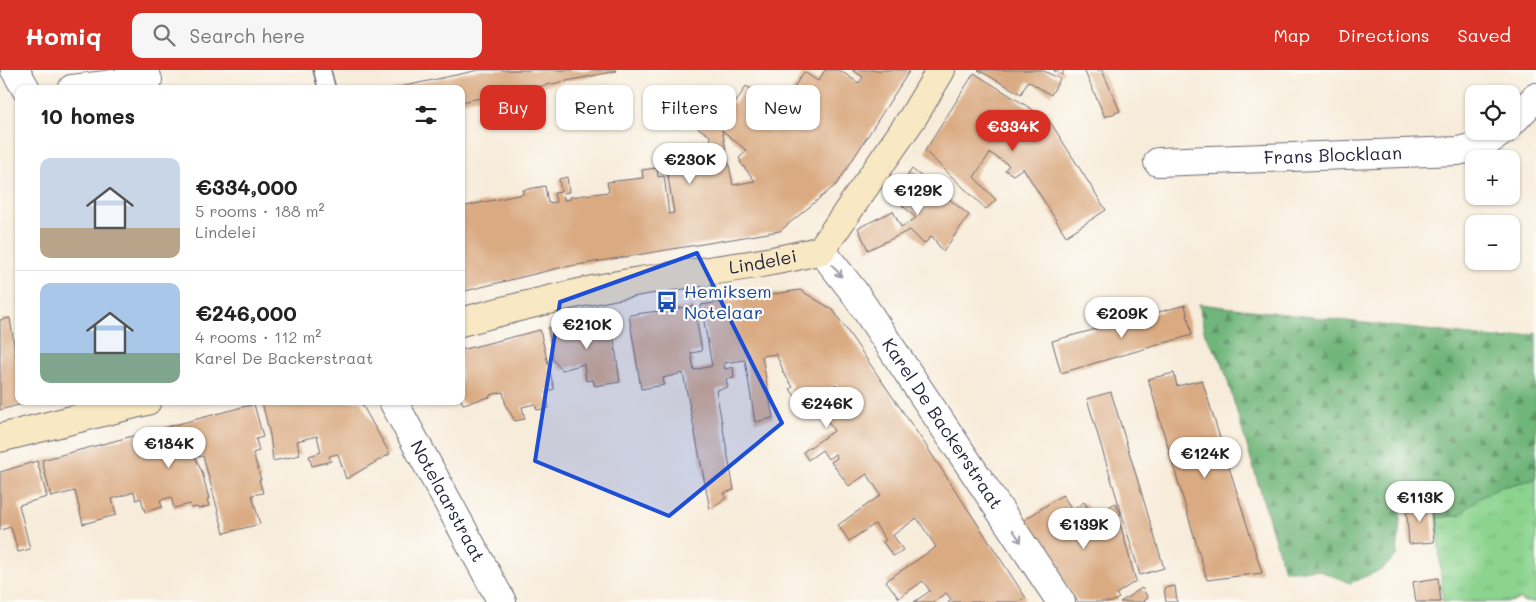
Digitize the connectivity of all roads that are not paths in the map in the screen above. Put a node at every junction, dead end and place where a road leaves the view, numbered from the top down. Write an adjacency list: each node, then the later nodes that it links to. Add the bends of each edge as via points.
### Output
1 (14, 70): 5 (street)
2 (322, 70): 7 (lane)
3 (941, 70): 12 (street, Lindelei, via 913,117)
4 (148, 80): 6 (street)
5 (23, 85)
6 (106, 85)
7 (326, 85)
8 (1536, 97): 9 (street)
9 (1520, 114)
10 (1490, 140): 11 (street, Frans Blocklaan, via 1458,151)
11 (1158, 162)
12 (821, 250): 13 (street, Lindelei, via 548,299); 18 (street, Karel De Backerstraat, one-way to 18, via 854,292)
13 (465, 321)
14 (131, 405): 16 (street)
15 (395, 405): 17 (street, Notelaarstraat)
16 (0, 438)
17 (502, 602)
18 (1061, 602)

